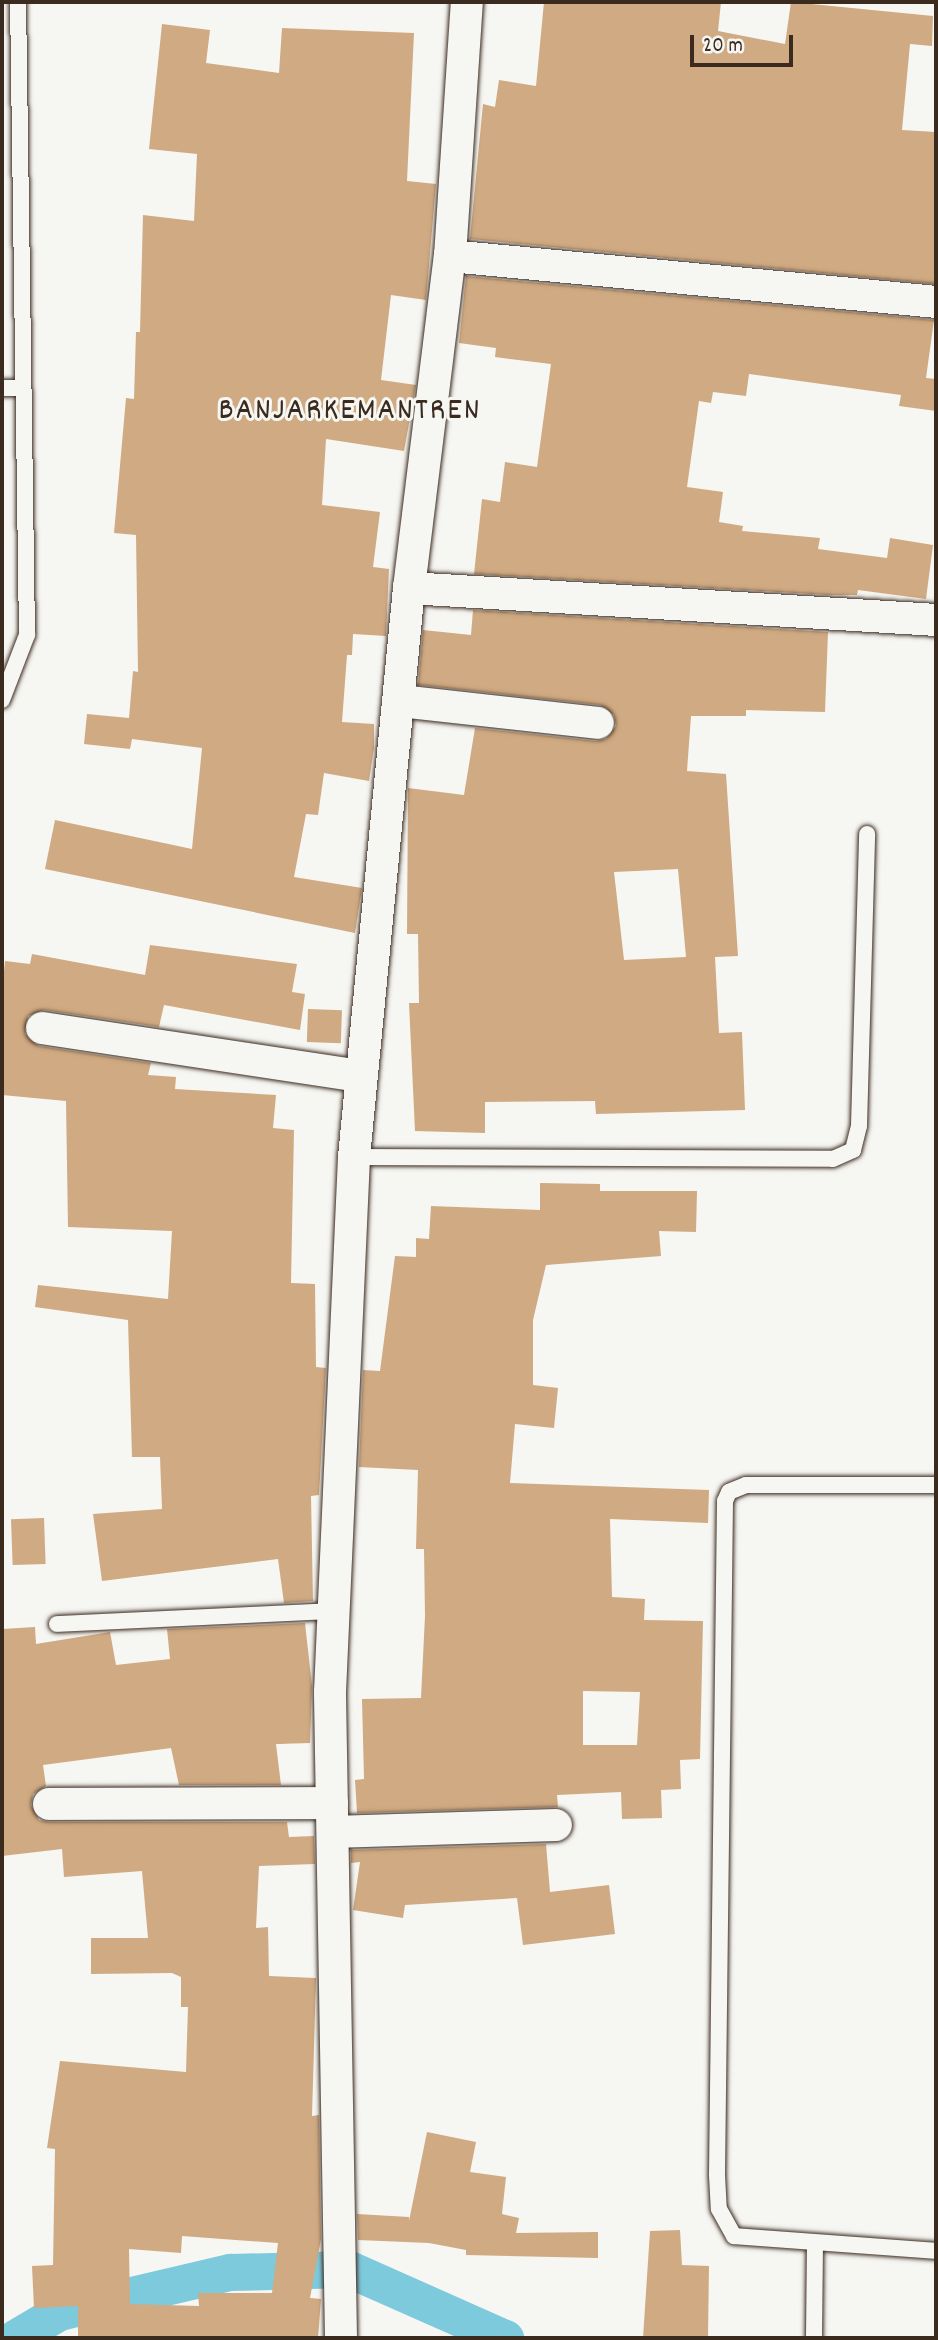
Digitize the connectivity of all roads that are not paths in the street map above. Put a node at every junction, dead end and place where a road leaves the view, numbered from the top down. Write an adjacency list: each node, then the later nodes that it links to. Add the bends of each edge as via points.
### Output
1 (18, 2): 3 (lane)
2 (467, 2): 5 (street)
3 (19, 43): 4 (lane); 8 (lane)
4 (2, 44)
5 (450, 256): 6 (street); 9 (street)
6 (936, 302)
7 (2, 388): 8 (lane)
8 (23, 388): 11 (lane, via 27,635)
9 (409, 588): 10 (street); 12 (street)
10 (936, 620)
11 (2, 700)
12 (400, 701): 13 (street); 16 (street)
13 (598, 723)
14 (867, 834): 17 (lane, via 859,1126 853,1150 832,1159)
15 (42, 1028): 16 (street)
16 (361, 1076): 17 (street)
17 (354, 1157): 19 (street)
18 (936, 1485): 24 (lane, via 746,1485 729,1492 725,1501 719,2209 734,2236)
19 (333, 1611): 20 (lane); 22 (street)
20 (57, 1624)
21 (49, 1804): 22 (street)
22 (332, 1817): 23 (street); 27 (street)
23 (556, 1825)
24 (815, 2243): 25 (lane); 26 (lane)
25 (936, 2251)
26 (814, 2337)
27 (341, 2338)

